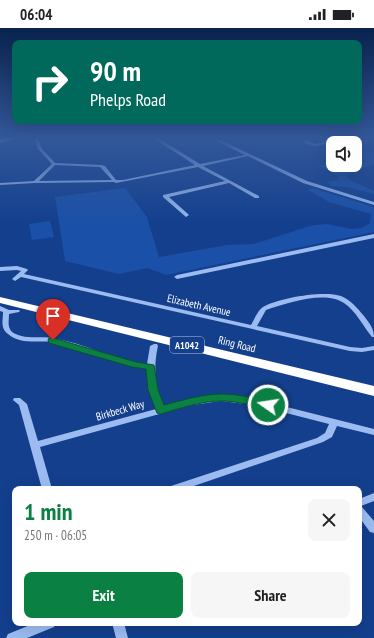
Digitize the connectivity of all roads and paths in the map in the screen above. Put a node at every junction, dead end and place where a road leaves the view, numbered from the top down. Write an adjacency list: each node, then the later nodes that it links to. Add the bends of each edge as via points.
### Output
1 (51, 166): 6 (street)
2 (101, 166): 7 (street)
3 (196, 166): 7 (street)
4 (198, 166): 8 (street)
5 (270, 166): 11 (street, via 305,182)
6 (35, 182): 7 (street); 9 (street)
7 (116, 182)
8 (228, 182): 10 (street); 12 (street, via 165,196)
9 (0, 184)
10 (257, 197)
11 (374, 204)
12 (186, 215)
13 (374, 236): 15 (street)
14 (0, 269): 20 (street, Elizabeth Avenue, via 17,268 20,275)
15 (177, 277)
16 (0, 300): 25 (highway, Ring Road / A1042)
17 (0, 308): 19 (street)
18 (17, 311): 19 (street)
19 (6, 313): 24 (street, via 4,324 10,334 53,340)
20 (253, 328): 21 (street, via 264,309 326,295 339,297 348,303); 23 (street, Elizabeth Avenue, via 350,349)
21 (374, 334)
22 (154, 346): 24 (street)
23 (374, 348)
24 (150, 367): 27 (street, via 153,390)
25 (374, 391)
26 (17, 400): 30 (street, via 23,404)
27 (161, 410): 28 (street, Birkbeck Way, via 207,399 232,398); 30 (street, Birkbeck Way)
28 (334, 422): 29 (street, Birkbeck Way); 32 (street, via 328,435 320,440)
29 (374, 432)
30 (36, 445): 31 (street)
31 (47, 486)
32 (183, 486)
33 (374, 497): 34 (street)
34 (362, 502)
35 (362, 514): 36 (street)
36 (374, 529)
37 (42, 626): 39 (street)
38 (119, 626): 40 (street)
39 (12, 638)
40 (122, 638)

